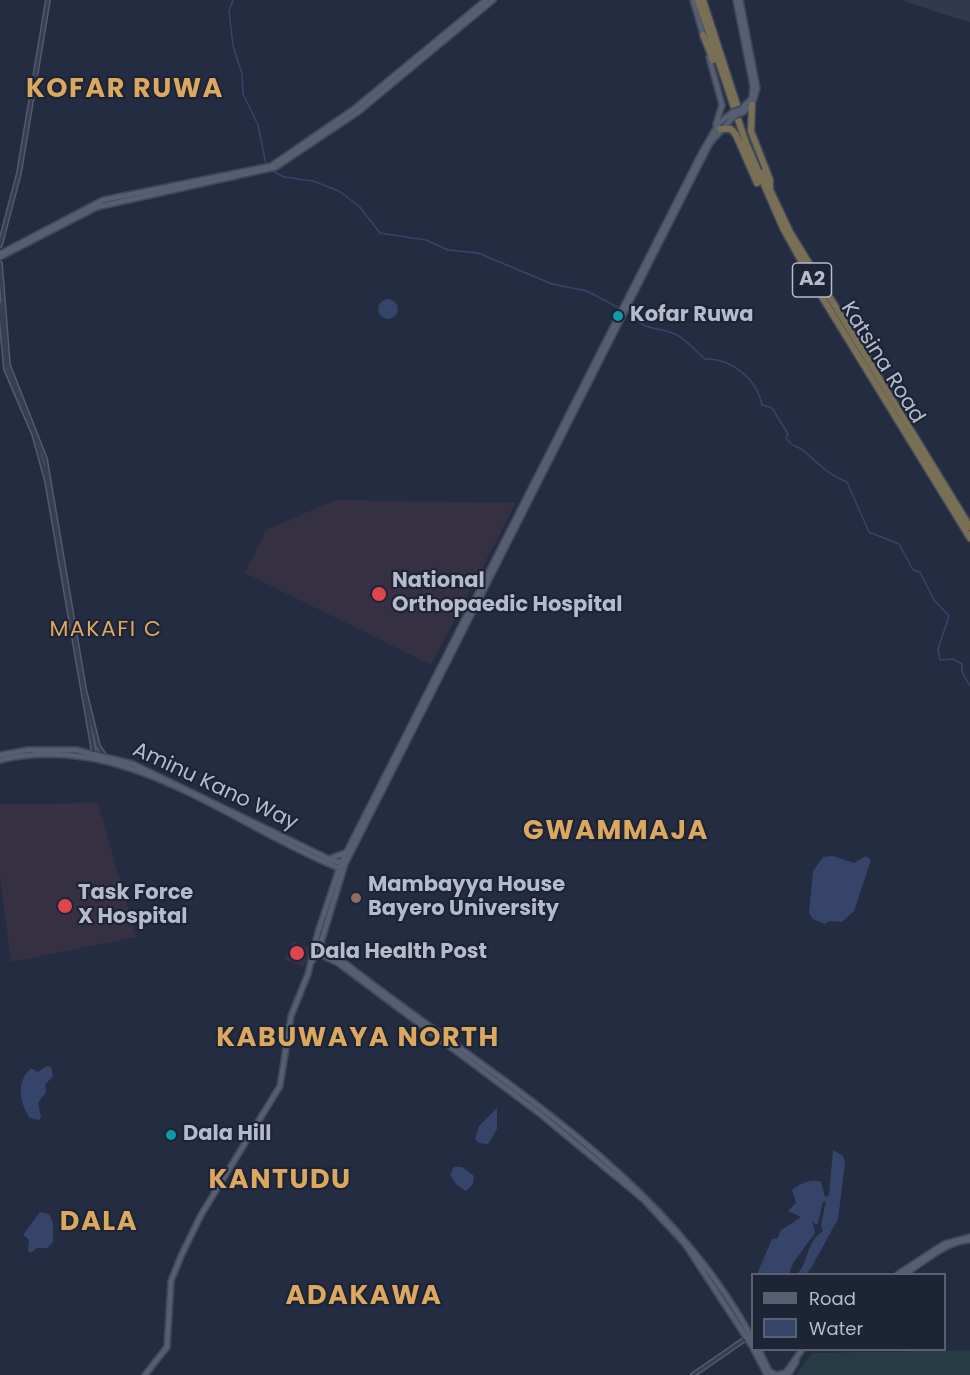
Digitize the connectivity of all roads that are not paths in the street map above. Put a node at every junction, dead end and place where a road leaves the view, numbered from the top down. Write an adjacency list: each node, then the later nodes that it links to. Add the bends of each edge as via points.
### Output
1 (48, 0): 15 (street, via 19,173)
2 (486, 0): 13 (main road, via 338,122)
3 (492, 0): 13 (main road, via 358,112)
4 (693, 0): 8 (main road)
5 (698, 0): 9 (highway, Katsina Road / A2)
6 (703, 0): 14 (highway, Katsina Road / A2)
7 (738, 0): 10 (main road, via 757,88); 11 (main road, via 753,93)
8 (703, 35): 9 (highway); 12 (main road, via 722,98)
9 (732, 104): 14 (highway, Katsina Road / A2)
10 (752, 105): 11 (main road); 14 (highway, via 751,131 770,180)
11 (741, 111): 12 (main road, bridge)
12 (718, 129): 14 (highway, via 731,129 736,135 758,184); 26 (main road)
13 (269, 168): 16 (main road, via 97,207)
14 (768, 193): 20 (highway, Katsina Road / A2); 21 (highway, Katsina Road / A2, via 814,284)
15 (0, 245)
16 (0, 256)
17 (0, 264): 19 (street)
18 (0, 304): 19 (street)
19 (6, 346): 23 (street, via 6,369 25,410 46,481); 24 (street, via 9,368 45,459 84,689 98,746)
20 (970, 527)
21 (970, 538)
22 (35, 752): 23 (main road, Aminu Kano Way); 25 (main road, Aminu Kano Way); 27 (main road, Aminu Kano Way, via 100,759)
23 (94, 753): 24 (main road, Aminu Kano Way)
24 (104, 755): 27 (main road, Aminu Kano Way, via 152,771)
25 (0, 757)
26 (394, 764): 28 (main road); 30 (main road)
27 (199, 796): 29 (main road, Aminu Kano Way)
28 (347, 852): 29 (main road); 30 (main road)
29 (329, 862): 30 (main road, Aminu Kano Way); 31 (main road)
30 (342, 866): 31 (main road); 32 (main road)
31 (336, 877): 33 (main road)
32 (322, 940): 33 (main road); 34 (main road)
33 (316, 950): 34 (main road); 38 (main road, via 531,1107 636,1192 685,1244); 43 (main road, via 291,1016 280,1086 201,1215 181,1256 171,1281 167,1347)
34 (329, 954): 38 (main road, via 531,1100 647,1198 689,1243)
35 (970, 1238): 36 (main road, via 944,1244); 37 (main road, via 946,1248)
36 (901, 1273)
37 (908, 1273)
38 (751, 1337): 44 (street)
39 (757, 1351): 41 (main road)
40 (803, 1351): 42 (main road)
41 (769, 1374): 42 (main road)
42 (786, 1374)
43 (145, 1375)
44 (693, 1375)

